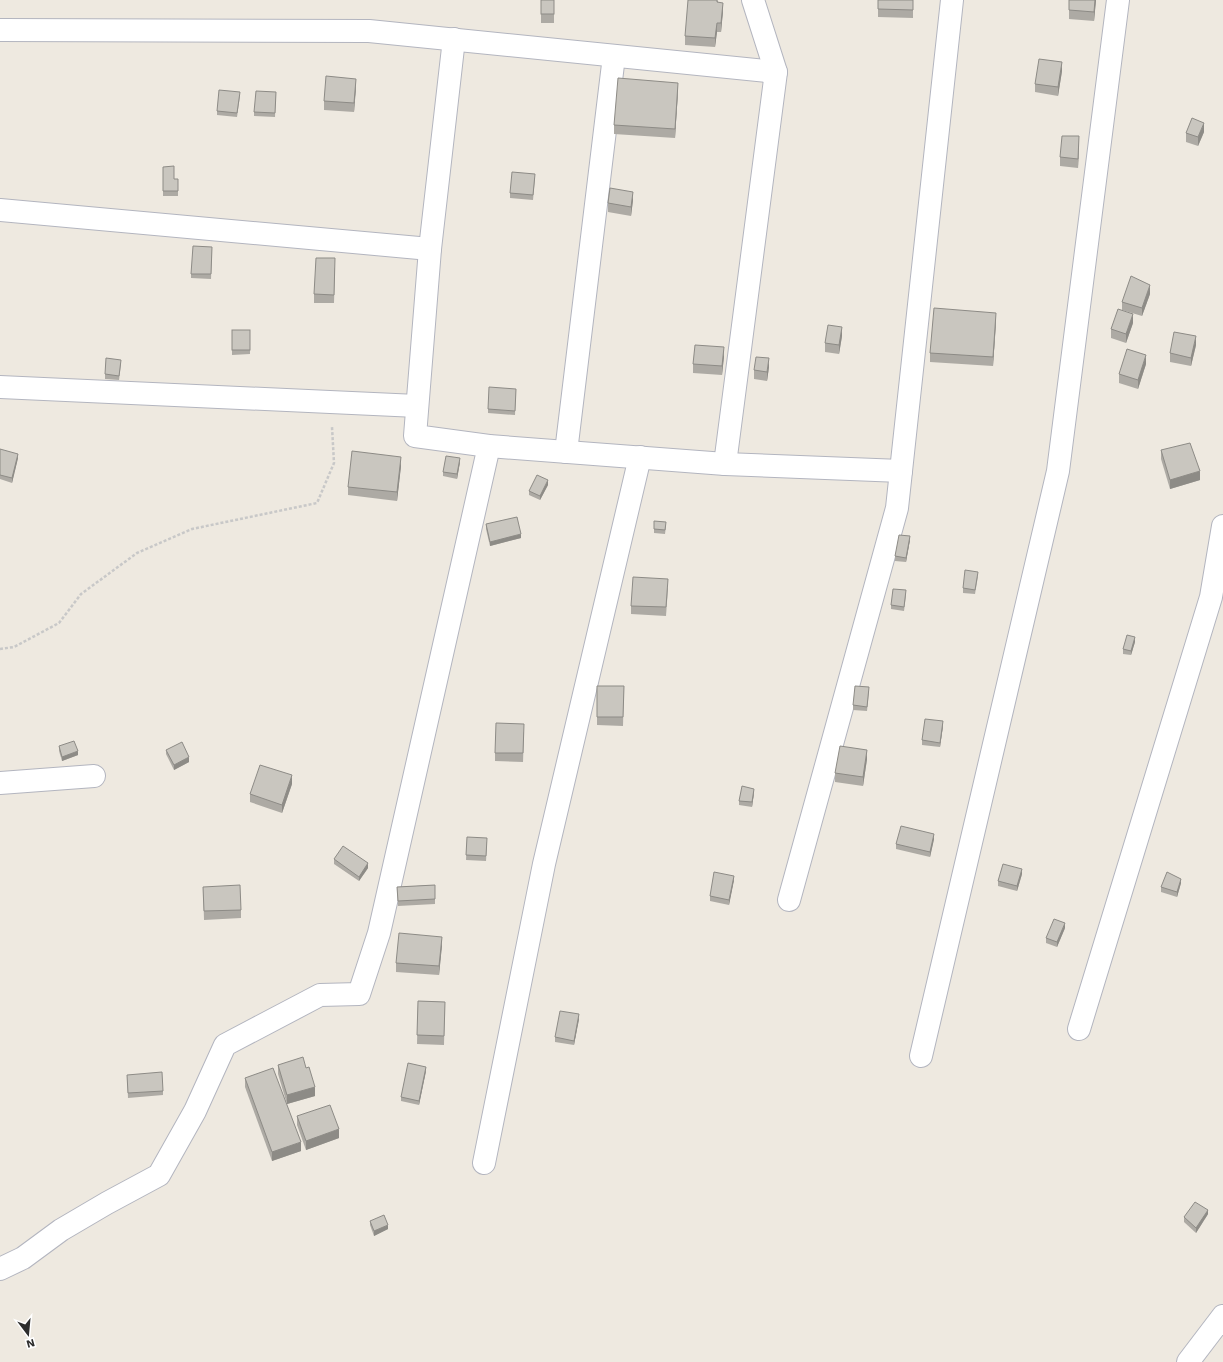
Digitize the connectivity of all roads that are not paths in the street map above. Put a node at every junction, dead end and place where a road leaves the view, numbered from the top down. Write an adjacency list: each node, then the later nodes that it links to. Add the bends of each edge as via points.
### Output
1 (754, 0): 7 (street)
2 (952, 0): 16 (street)
3 (1118, 0): 22 (street, via 1058,471)
4 (0, 30): 5 (street, via 369,31)
5 (454, 39): 6 (street); 9 (street)
6 (614, 56): 7 (street); 13 (street)
7 (776, 72): 15 (street)
8 (0, 210): 9 (street)
9 (430, 249): 11 (street)
10 (0, 387): 11 (street)
11 (417, 406): 12 (street, via 415,436)
12 (489, 446): 13 (street); 24 (street, via 379,933 358,994 320,995 225,1045 195,1111 159,1175 61,1230 22,1258)
13 (566, 452): 14 (street)
14 (640, 457): 15 (street); 23 (street, via 544,864)
15 (725, 464): 16 (street)
16 (901, 471): 20 (street, via 897,508)
17 (1223, 526): 21 (street, via 1211,597)
18 (94, 776): 19 (street)
19 (0, 783)
20 (789, 900)
21 (1078, 1029)
22 (921, 1056)
23 (484, 1163)
24 (0, 1269)
25 (1223, 1316): 26 (street)
26 (1188, 1362)

